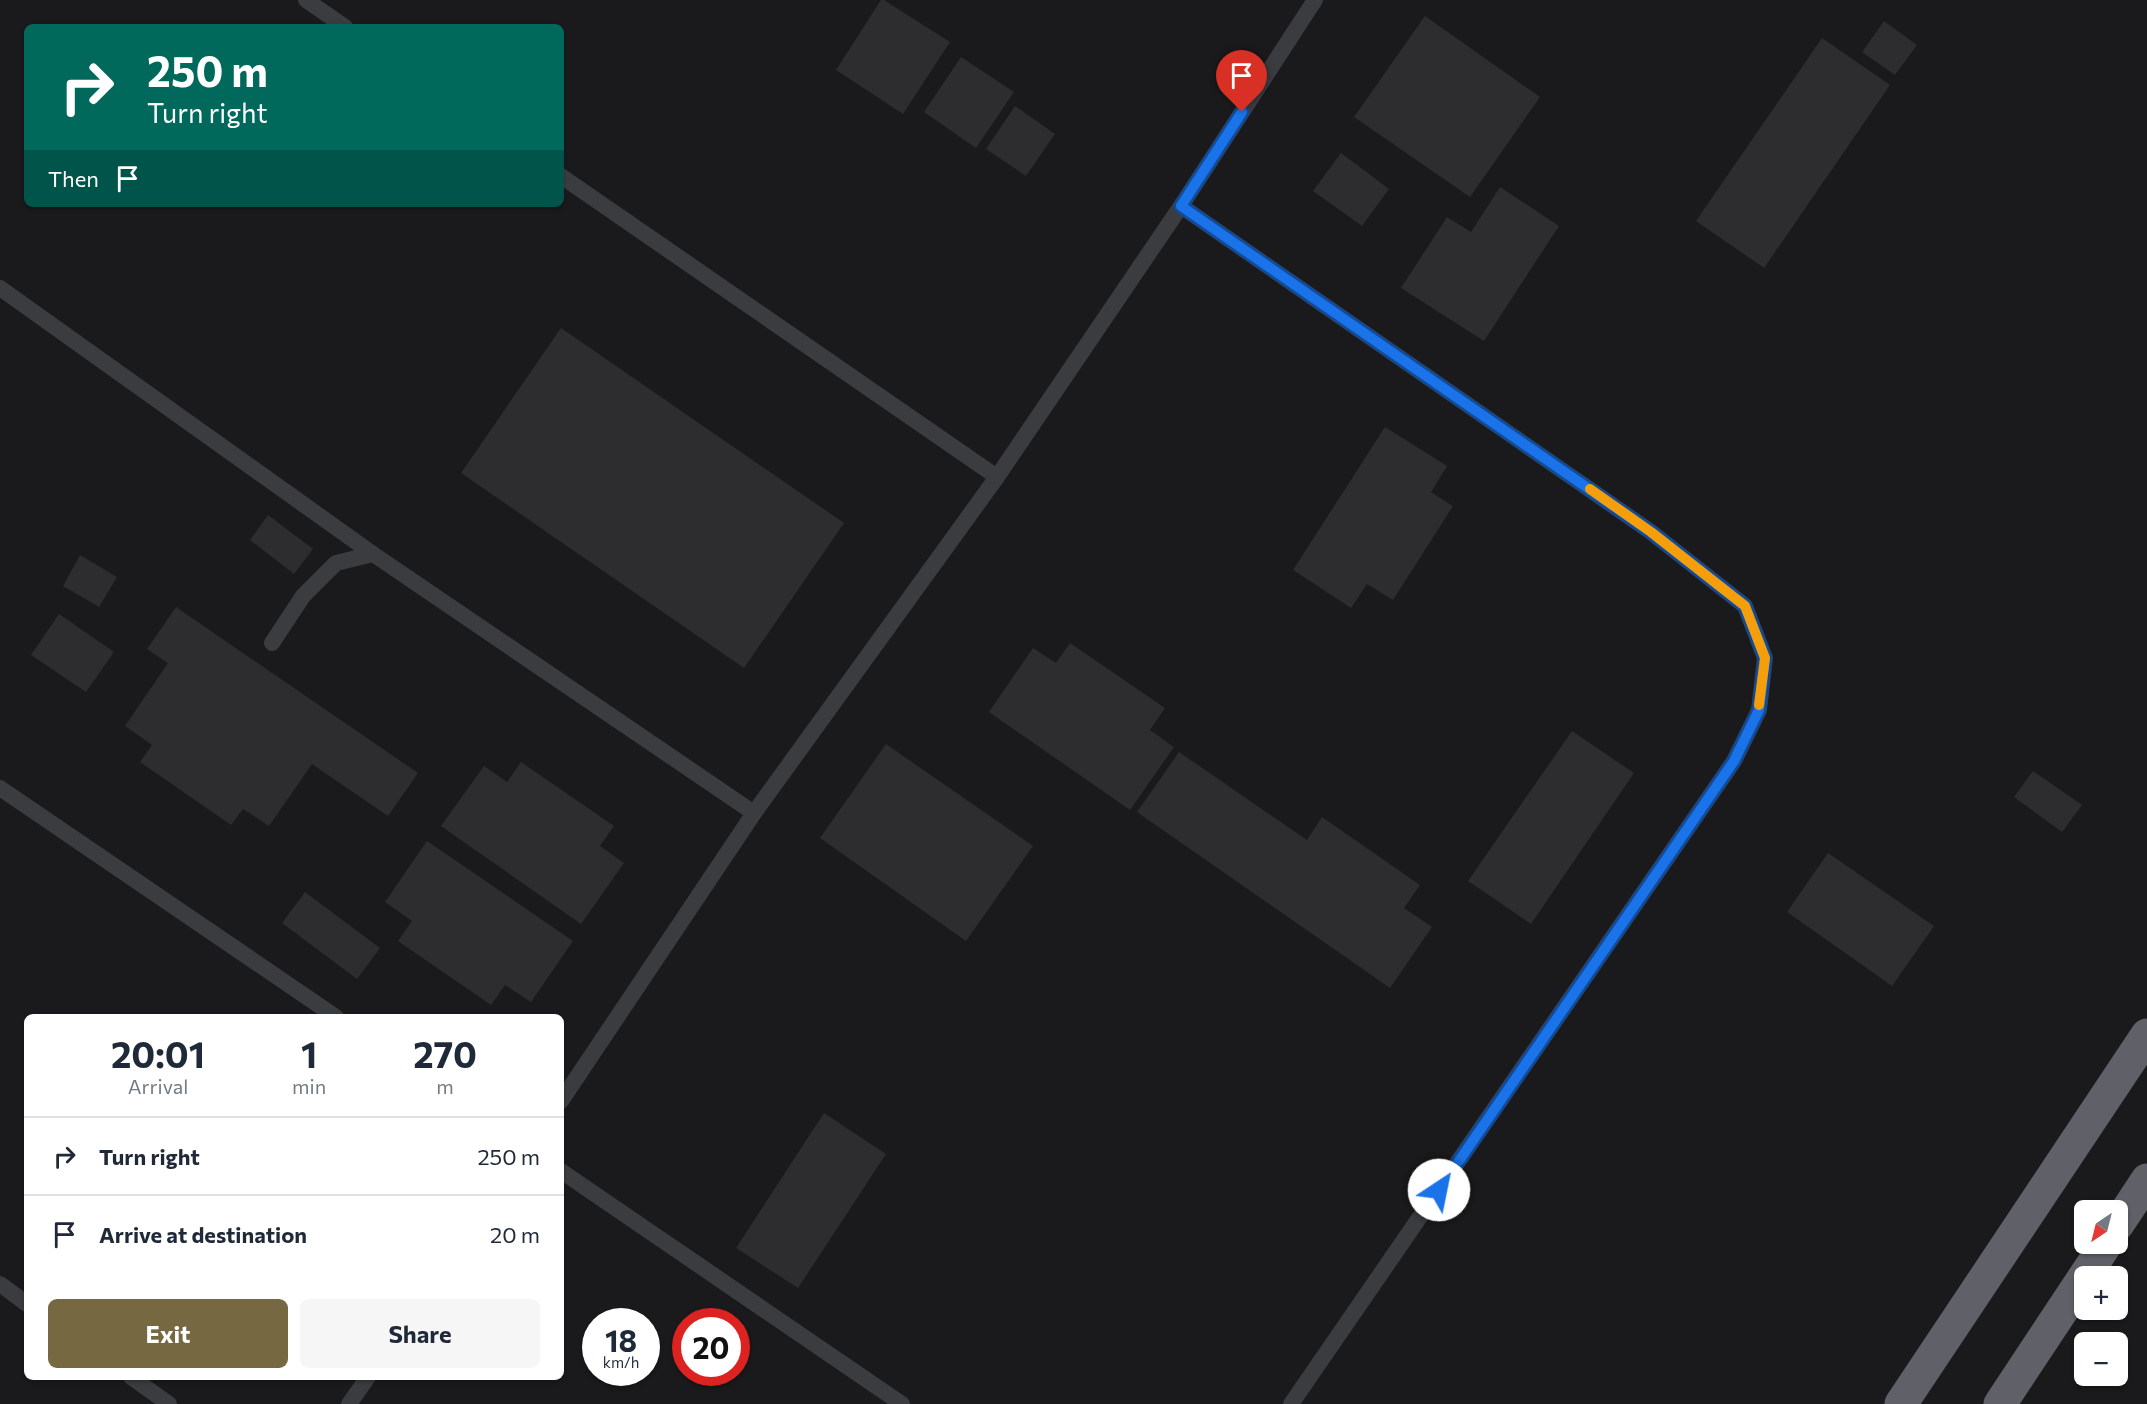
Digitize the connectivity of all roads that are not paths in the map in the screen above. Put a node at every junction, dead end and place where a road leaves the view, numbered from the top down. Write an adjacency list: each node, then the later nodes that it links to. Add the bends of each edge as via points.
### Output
1 (306, 0): 3 (lane)
2 (1315, 0): 5 (lane)
3 (341, 24)
4 (564, 178): 7 (lane)
5 (1181, 206): 7 (lane); 26 (lane, via 1651,532 1745,606 1765,658 1759,710 1734,761)
6 (0, 288): 8 (lane)
7 (997, 477): 11 (lane)
8 (373, 554): 9 (lane, via 336,563 303,596); 11 (lane)
9 (272, 643)
10 (0, 788): 12 (lane)
11 (754, 813): 14 (lane)
12 (332, 1014)
13 (2147, 1035): 27 (highway)
14 (564, 1097)
15 (564, 1173): 25 (lane)
16 (2147, 1180): 17 (highway)
17 (2128, 1209)
18 (2099, 1254): 28 (highway)
19 (0, 1284): 20 (lane)
20 (24, 1302)
21 (135, 1380): 23 (lane)
22 (366, 1380): 24 (lane)
23 (169, 1404)
24 (349, 1404)
25 (902, 1404)
26 (1292, 1404)
27 (1901, 1404)
28 (2000, 1404)

